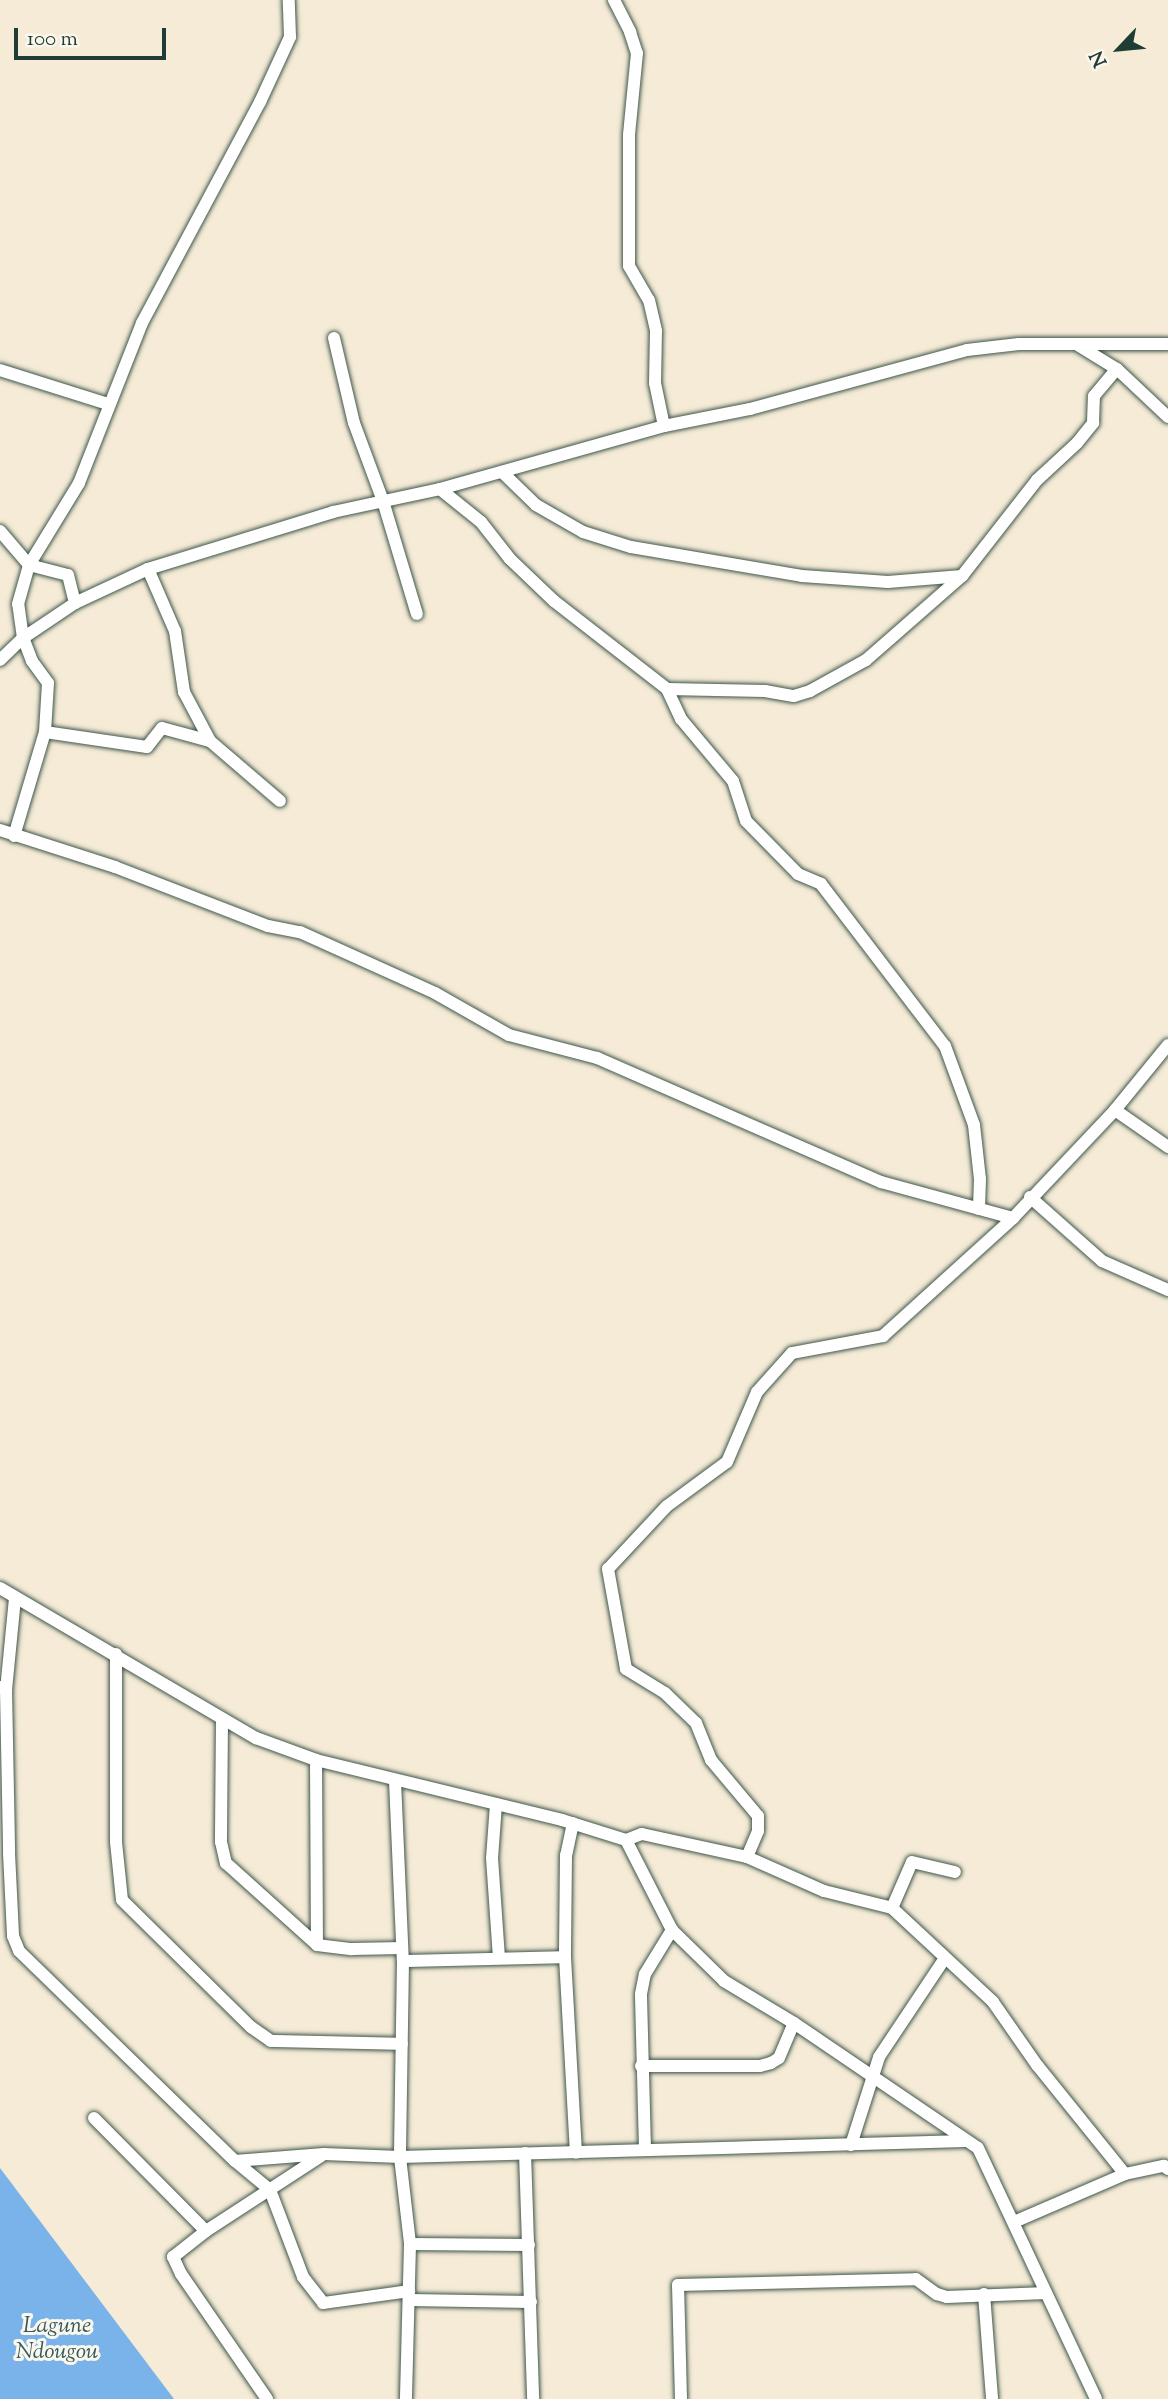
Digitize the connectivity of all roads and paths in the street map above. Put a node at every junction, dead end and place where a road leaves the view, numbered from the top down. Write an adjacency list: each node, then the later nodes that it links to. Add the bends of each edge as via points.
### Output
1 (289, 0): 8 (street, via 290,37 142,323)
2 (614, 0): 10 (street, via 637,53 629,135 629,266 649,300 656,331 655,383)
3 (334, 338): 13 (street, via 354,423)
4 (1076, 344): 5 (street); 6 (street); 10 (street, via 967,350 750,410)
5 (1168, 344)
6 (1117, 369): 9 (street); 17 (street, via 1094,396 1093,423 1037,480)
7 (0, 370): 8 (street)
8 (108, 404): 15 (street, via 79,483)
9 (1168, 417)
10 (664, 426): 11 (street)
11 (502, 472): 12 (street); 17 (street, via 536,505 583,532 631,547 802,576 888,582)
12 (440, 489): 13 (street); 22 (street, via 481,522 510,559 554,601)
13 (383, 501): 16 (street); 19 (street)
14 (0, 531): 15 (street)
15 (29, 565): 18 (street, via 68,575); 20 (street, via 18,604)
16 (148, 569): 18 (street); 24 (street, via 175,631 184,692)
17 (962, 576): 22 (street, via 866,660 810,691 794,696)
18 (75, 603): 20 (street)
19 (417, 614)
20 (23, 638): 21 (street); 23 (street, via 48,683)
21 (0, 660)
22 (667, 689): 32 (street, via 681,719 733,781 746,821 798,874 821,884 945,1046 974,1125)
23 (45, 732): 24 (street, via 147,747 162,729); 27 (street)
24 (210, 741): 25 (street)
25 (280, 801)
26 (0, 830): 27 (street)
27 (14, 836): 32 (street, via 115,867 268,926 300,932 435,993 509,1035 597,1058 881,1182)
28 (1168, 1045): 29 (street)
29 (1115, 1110): 30 (street); 31 (street)
30 (1168, 1147)
31 (1030, 1196): 33 (street); 34 (street, via 1102,1261)
32 (979, 1209): 33 (street)
33 (1013, 1218): 45 (street, via 883,1336 792,1353 757,1391 727,1462 667,1506 608,1569 626,1669 665,1693 696,1723 711,1760 758,1816 758,1831)
34 (1168, 1290)
35 (0, 1588): 36 (street)
36 (15, 1598): 37 (street); 38 (street)
37 (116, 1654): 39 (street); 56 (street, via 116,1842 122,1900 251,2027 271,2041)
38 (3, 1688): 49 (street)
39 (222, 1720): 40 (street); 50 (street, via 221,1842 226,1863)
40 (316, 1760): 41 (street); 50 (street)
41 (395, 1781): 42 (street); 51 (street)
42 (496, 1804): 43 (street); 52 (street, via 492,1858)
43 (573, 1824): 44 (street); 53 (street, via 566,1855)
44 (626, 1840): 45 (street, via 642,1833); 48 (street)
45 (747, 1857): 47 (street, via 824,1891)
46 (955, 1872): 47 (street, via 912,1862)
47 (892, 1908): 54 (street)
48 (672, 1930): 55 (street, via 724,1981); 57 (street, via 645,1974)
49 (6, 1937): 67 (street)
50 (317, 1945): 51 (street)
51 (403, 1955): 52 (street); 56 (street)
52 (499, 1957): 53 (street)
53 (565, 1958): 63 (street)
54 (945, 1958): 58 (street, via 879,2057); 69 (street, via 993,2002)
55 (794, 2024): 57 (street, via 779,2058 771,2063); 58 (street)
56 (402, 2044): 66 (street)
57 (641, 2066): 62 (street)
58 (873, 2075): 60 (street); 61 (street)
59 (94, 2118): 72 (street)
60 (965, 2141): 61 (street); 71 (street, via 978,2148)
61 (851, 2145): 62 (street)
62 (645, 2149): 63 (street)
63 (576, 2152): 65 (street)
64 (324, 2154): 66 (street); 67 (street); 70 (street)
65 (525, 2154): 66 (street); 74 (street)
66 (400, 2157): 73 (street)
67 (235, 2161): 70 (street)
68 (1168, 2169): 69 (street)
69 (1125, 2174): 71 (street)
70 (270, 2190): 72 (street); 77 (street, via 303,2277 323,2303)
71 (1014, 2222): 75 (street)
72 (206, 2231): 79 (street, via 173,2257)
73 (410, 2244): 74 (street); 77 (street)
74 (529, 2245): 78 (street)
75 (1046, 2293): 76 (street); 84 (street)
76 (985, 2294): 82 (street, via 947,2297 916,2279 678,2284); 83 (street)
77 (410, 2295): 78 (street); 80 (street)
78 (531, 2302): 81 (street)
79 (267, 2399)
80 (406, 2399)
81 (533, 2399)
82 (681, 2399)
83 (992, 2399)
84 (1096, 2399)

